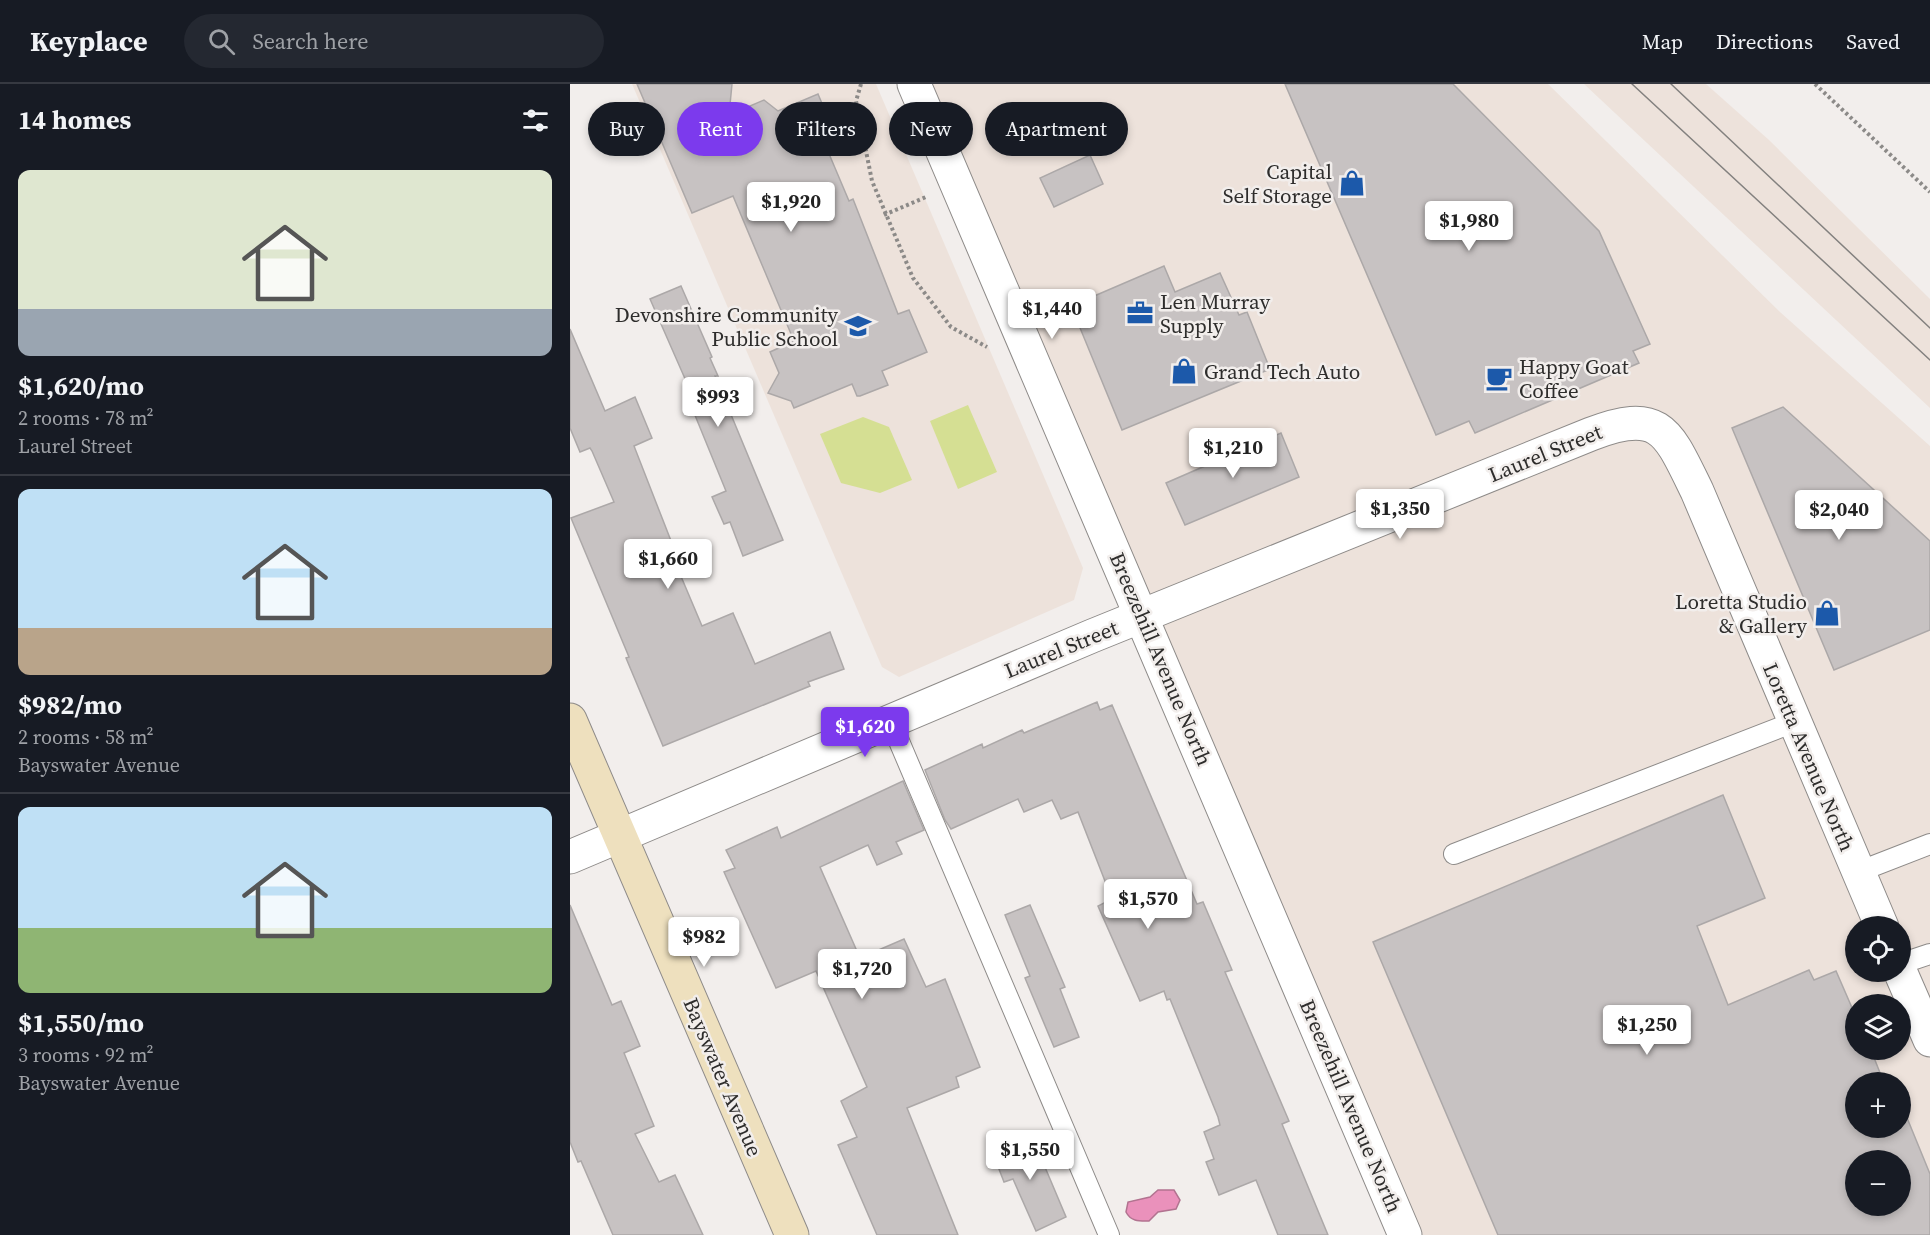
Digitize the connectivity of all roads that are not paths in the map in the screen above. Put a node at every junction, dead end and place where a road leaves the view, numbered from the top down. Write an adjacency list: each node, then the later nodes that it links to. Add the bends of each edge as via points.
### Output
1 (914, 84): 3 (street, Breezehill Avenue North)
2 (1657, 428): 3 (street, Laurel Street, via 1638,421 1617,424); 6 (street, Loretta Avenue North, via 1669,438 1697,491)
3 (1143, 616): 5 (street, Laurel Street); 19 (street, Breezehill Avenue North)
4 (570, 720): 7 (street, Bayswater Avenue)
5 (890, 720): 7 (street, Laurel Street); 18 (lane)
6 (1794, 722): 9 (lane); 11 (street, Loretta Avenue North)
7 (619, 835): 10 (street, Laurel Street); 17 (street, Bayswater Avenue)
8 (1930, 844): 11 (lane)
9 (1454, 854)
10 (570, 857)
11 (1858, 872): 12 (street, Loretta Avenue North)
12 (1877, 916)
13 (1930, 954): 14 (lane)
14 (1911, 960)
15 (1905, 982): 16 (street)
16 (1930, 1040)
17 (792, 1235)
18 (1108, 1235)
19 (1406, 1235)

